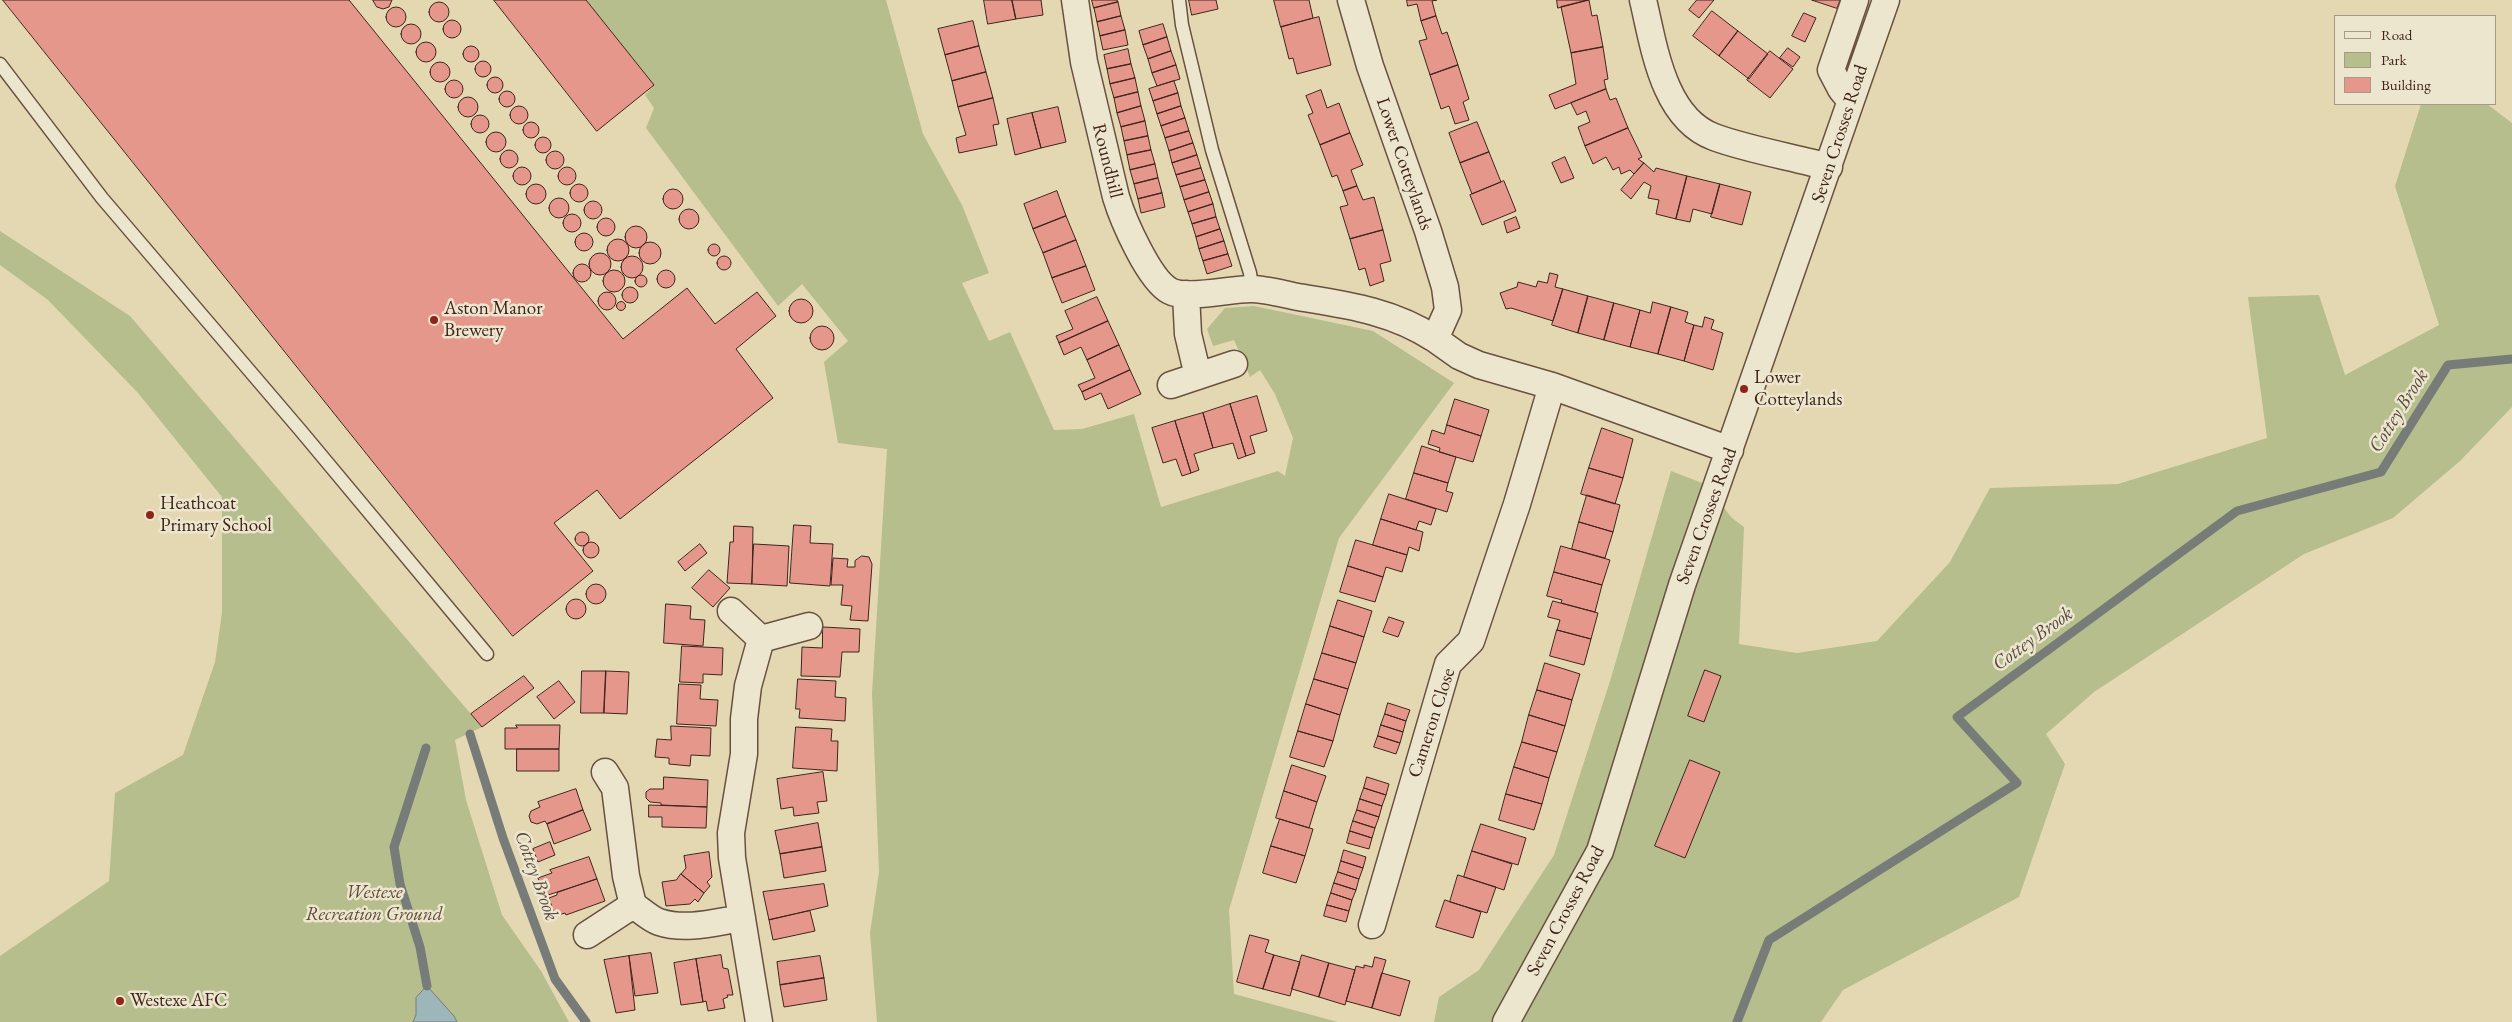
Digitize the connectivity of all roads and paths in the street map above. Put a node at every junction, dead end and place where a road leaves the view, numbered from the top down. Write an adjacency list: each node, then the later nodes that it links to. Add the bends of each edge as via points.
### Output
1 (1075, 0): 11 (street, Roundhill, via 1084,62 1122,218 1160,282 1171,292)
2 (1179, 0): 10 (lane, via 1212,150 1250,273)
3 (1351, 0): 12 (street, Lower Cotteylands, via 1445,287 1448,310)
4 (1643, 0): 9 (street, via 1657,56 1670,91 1678,107 1693,124 1714,137)
5 (1855, 0): 8 (street, via 1831,70 1840,89)
6 (1886, 0): 8 (street, Seven Crosses Road)
7 (0, 64): 21 (lane, via 102,198)
8 (1850, 100): 9 (street, Seven Crosses Road)
9 (1830, 167): 17 (street, Seven Crosses Road)
10 (1252, 289): 11 (street, Roundhill); 12 (street, Roundhill, via 1388,314 1416,326)
11 (1186, 294): 14 (street, via 1188,334)
12 (1435, 339): 16 (street, via 1479,366)
13 (1234, 364): 14 (street)
14 (1198, 376): 15 (street)
15 (1171, 385)
16 (1552, 386): 17 (street); 25 (street, Cameron Close, via 1471,641 1448,664)
17 (1730, 450): 28 (street, Seven Crosses Road, via 1682,585 1600,851)
18 (731, 610): 20 (street)
19 (809, 626): 20 (street)
20 (761, 640): 24 (street, via 748,686 744,754 731,833)
21 (487, 654)
22 (606, 772): 23 (street, via 615,788 626,876)
23 (633, 904): 24 (street, via 658,922 679,926); 26 (street)
24 (742, 918): 27 (street)
25 (1372, 925)
26 (587, 935)
27 (759, 1022)
28 (1506, 1022)

